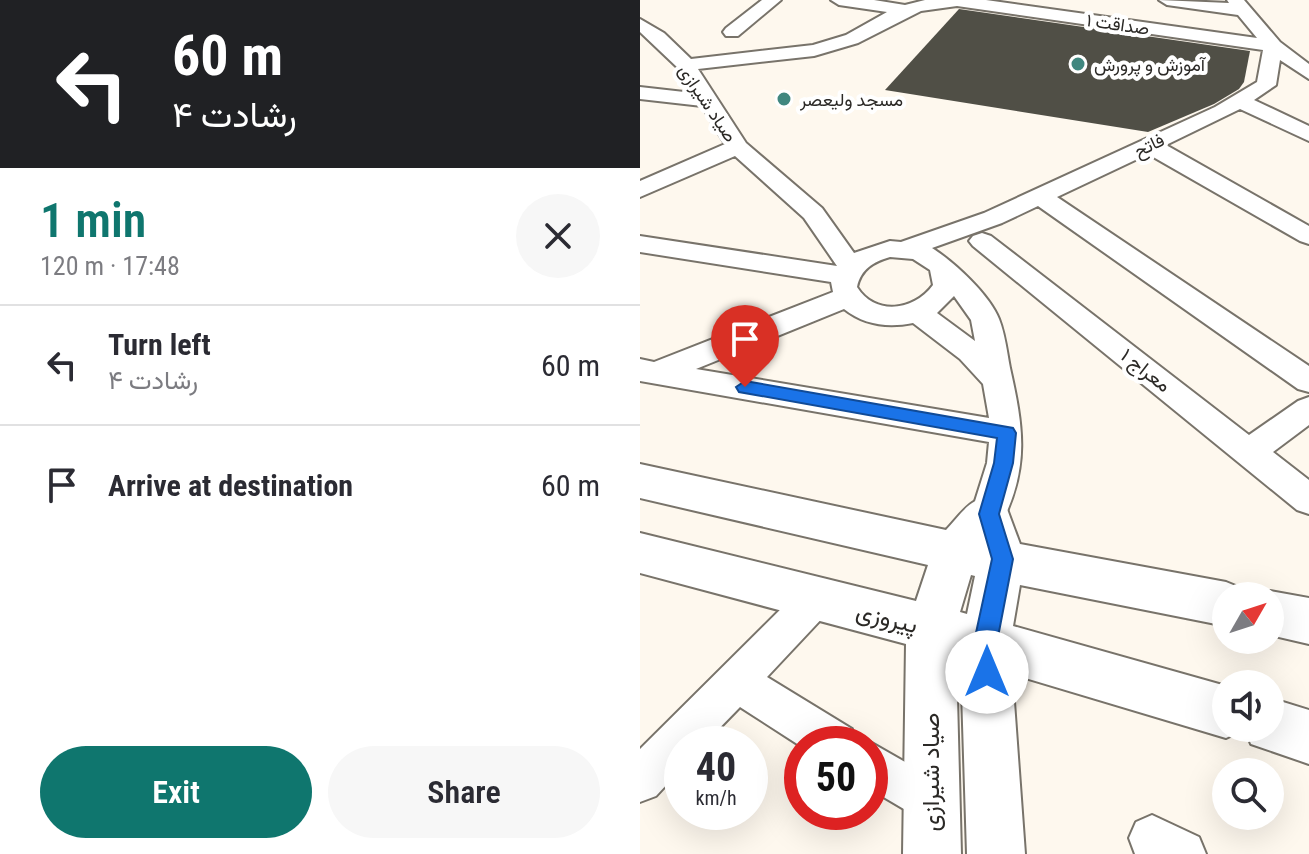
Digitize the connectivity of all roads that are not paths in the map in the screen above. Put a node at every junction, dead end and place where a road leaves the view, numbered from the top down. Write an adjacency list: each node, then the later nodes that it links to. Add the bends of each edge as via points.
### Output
1 (773, 0): 8 (street)
2 (839, 0): 6 (street)
3 (957, 0): 6 (street, صداقت ۱); 9 (street, صداقت ۱)
4 (1167, 0): 5 (street)
5 (1239, 5): 9 (street)
6 (907, 10): 10 (street, صداقت ۱, via 852,39 814,50)
7 (640, 24): 10 (street, صیاد شیرازی)
8 (732, 32)
9 (1273, 46): 11 (street); 14 (street, فاتح, via 1266,85)
10 (686, 65): 13 (street, صیاد شیرازی)
11 (1309, 73)
12 (640, 93): 13 (street)
13 (705, 100): 17 (street, صیاد شیرازی)
14 (1239, 101): 15 (street); 16 (street, فاتح)
15 (1309, 134)
16 (1149, 145): 21 (street, فاتح); 24 (street)
17 (738, 147): 19 (street); 22 (street, صیاد شیرازی)
18 (640, 162): 19 (street)
19 (686, 170): 20 (street)
20 (640, 190)
21 (1040, 196): 23 (street, فاتح); 33 (street)
22 (813, 213): 26 (street); 28 (street)
23 (987, 229): 26 (street); 27 (street); 30 (street, صیاد شیرازی, via 974,262); 36 (street, معراج ۱)
24 (1309, 236)
25 (640, 244): 28 (street)
26 (898, 249): 27 (street, via 933,258); 28 (street, via 875,252)
27 (945, 270): 29 (street, via 942,296); 30 (street)
28 (848, 280): 29 (street, via 869,312); 31 (street)
29 (918, 312): 32 (street)
30 (985, 319): 32 (street, صیاد شیرازی)
31 (649, 371): 35 (street)
32 (998, 381): 35 (street, صیاد شیرازی)
33 (1309, 381)
34 (1309, 409): 36 (street)
35 (1007, 433): 39 (street, صیاد شیرازی)
36 (1249, 452): 38 (street, معراج ۱)
37 (640, 481): 39 (main road)
38 (1309, 500)
39 (982, 542): 42 (main road); 45 (main road, صیاد شیرازی); 46 (main road, صیاد شیرازی)
40 (640, 553): 41 (main road, پیروزی)
41 (815, 600): 45 (main road, پیروزی); 47 (street)
42 (1212, 600)
43 (1284, 616): 44 (main road)
44 (1309, 621)
45 (931, 629): 46 (main road, پیروزی); 54 (main road, صیاد شیرازی)
46 (985, 642): 48 (main road, پیروزی); 56 (main road, صیاد شیرازی)
47 (736, 681): 49 (street); 53 (street)
48 (1212, 708)
49 (808, 726)
50 (1284, 729): 51 (main road)
51 (1309, 737)
52 (888, 775): 54 (street)
53 (640, 780)
54 (931, 802): 55 (main road, صیاد شیرازی)
55 (932, 854)
56 (996, 854)

